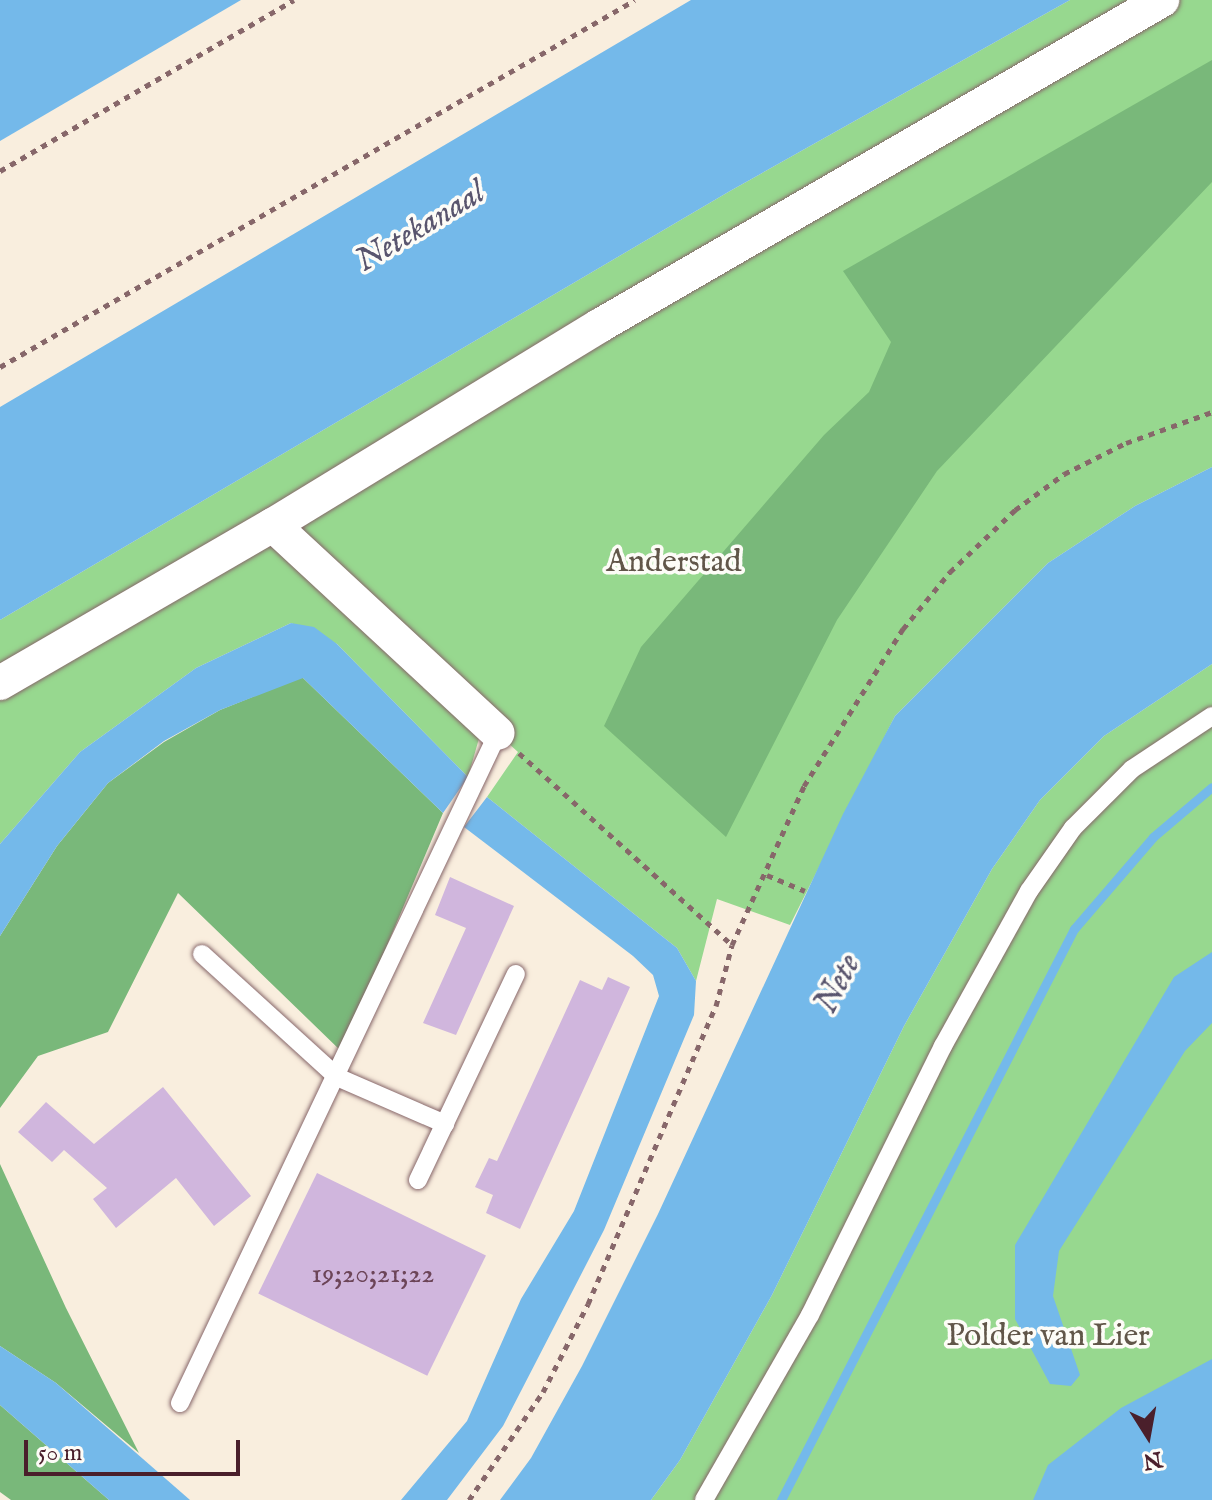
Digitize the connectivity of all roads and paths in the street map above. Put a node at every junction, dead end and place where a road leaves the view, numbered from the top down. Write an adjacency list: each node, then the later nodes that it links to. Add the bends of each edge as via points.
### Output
1 (294, 0): 4 (path)
2 (635, 0): 5 (path)
3 (1162, 0): 7 (street, via 599,326)
4 (0, 171)
5 (0, 367)
6 (1212, 412): 11 (path, via 1126,443 1064,474 1015,510 950,572 903,629 842,722 804,786)
7 (273, 525): 8 (street); 10 (street)
8 (0, 683)
9 (1212, 716): 21 (lane, via 1132,769 1073,828 1029,891 943,1046 810,1315)
10 (498, 733): 13 (path); 16 (lane)
11 (767, 875): 12 (path); 13 (path)
12 (805, 891)
13 (732, 945): 20 (path, via 716,1006 588,1304 543,1392)
14 (202, 954): 16 (lane)
15 (516, 974): 17 (lane)
16 (337, 1077): 17 (lane); 19 (lane)
17 (445, 1124): 18 (lane)
18 (418, 1180)
19 (180, 1403)
20 (469, 1500)
21 (704, 1500)

